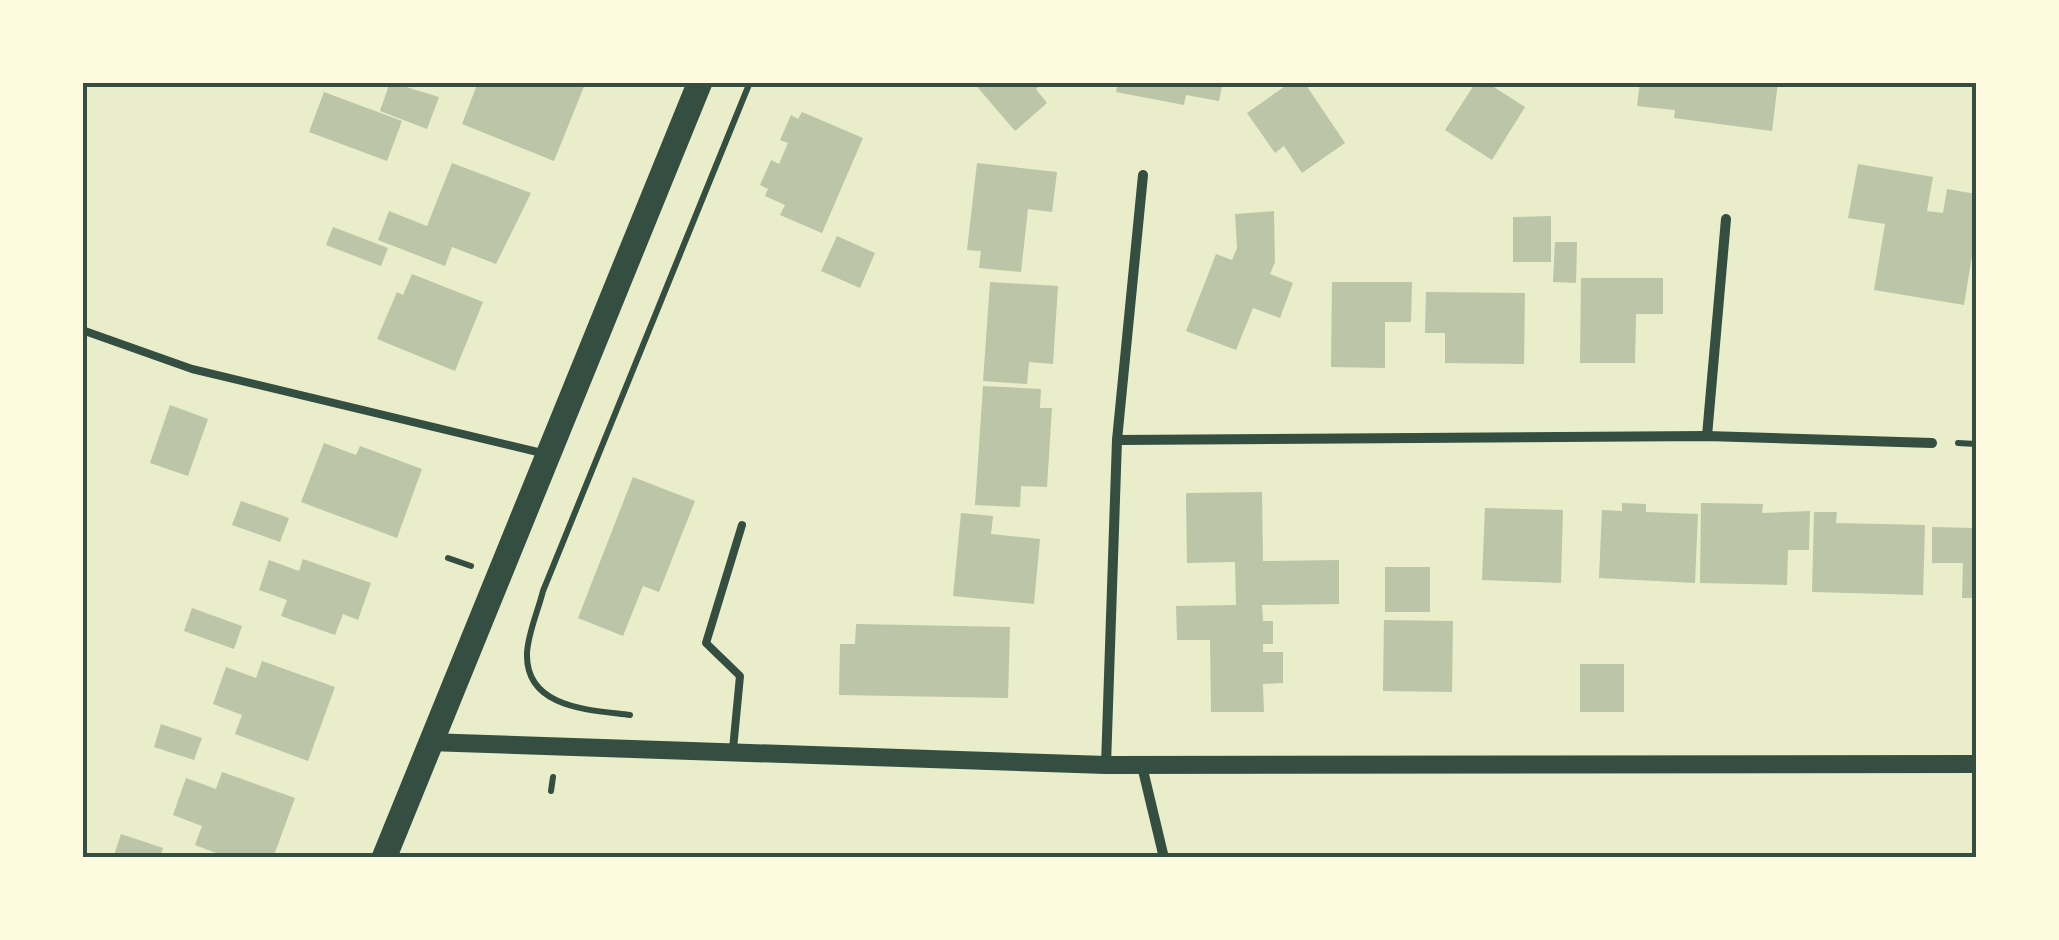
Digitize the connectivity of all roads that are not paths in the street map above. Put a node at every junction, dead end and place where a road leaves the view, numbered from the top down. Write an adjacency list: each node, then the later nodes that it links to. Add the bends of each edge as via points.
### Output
1 (700, 82): 8 (main road)
2 (1143, 175): 6 (street)
3 (1726, 219): 5 (street)
4 (82, 330): 8 (lane, via 192,369)
5 (1707, 436): 6 (street); 7 (street)
6 (1117, 440): 13 (street)
7 (1932, 443)
8 (546, 454): 10 (main road)
9 (742, 525): 11 (lane, via 706,643 740,676)
10 (428, 742): 11 (street); 15 (main road)
11 (732, 749): 13 (street)
12 (1976, 764): 14 (street)
13 (1106, 765): 14 (street)
14 (1142, 766): 16 (street)
15 (384, 858)
16 (1164, 858)

